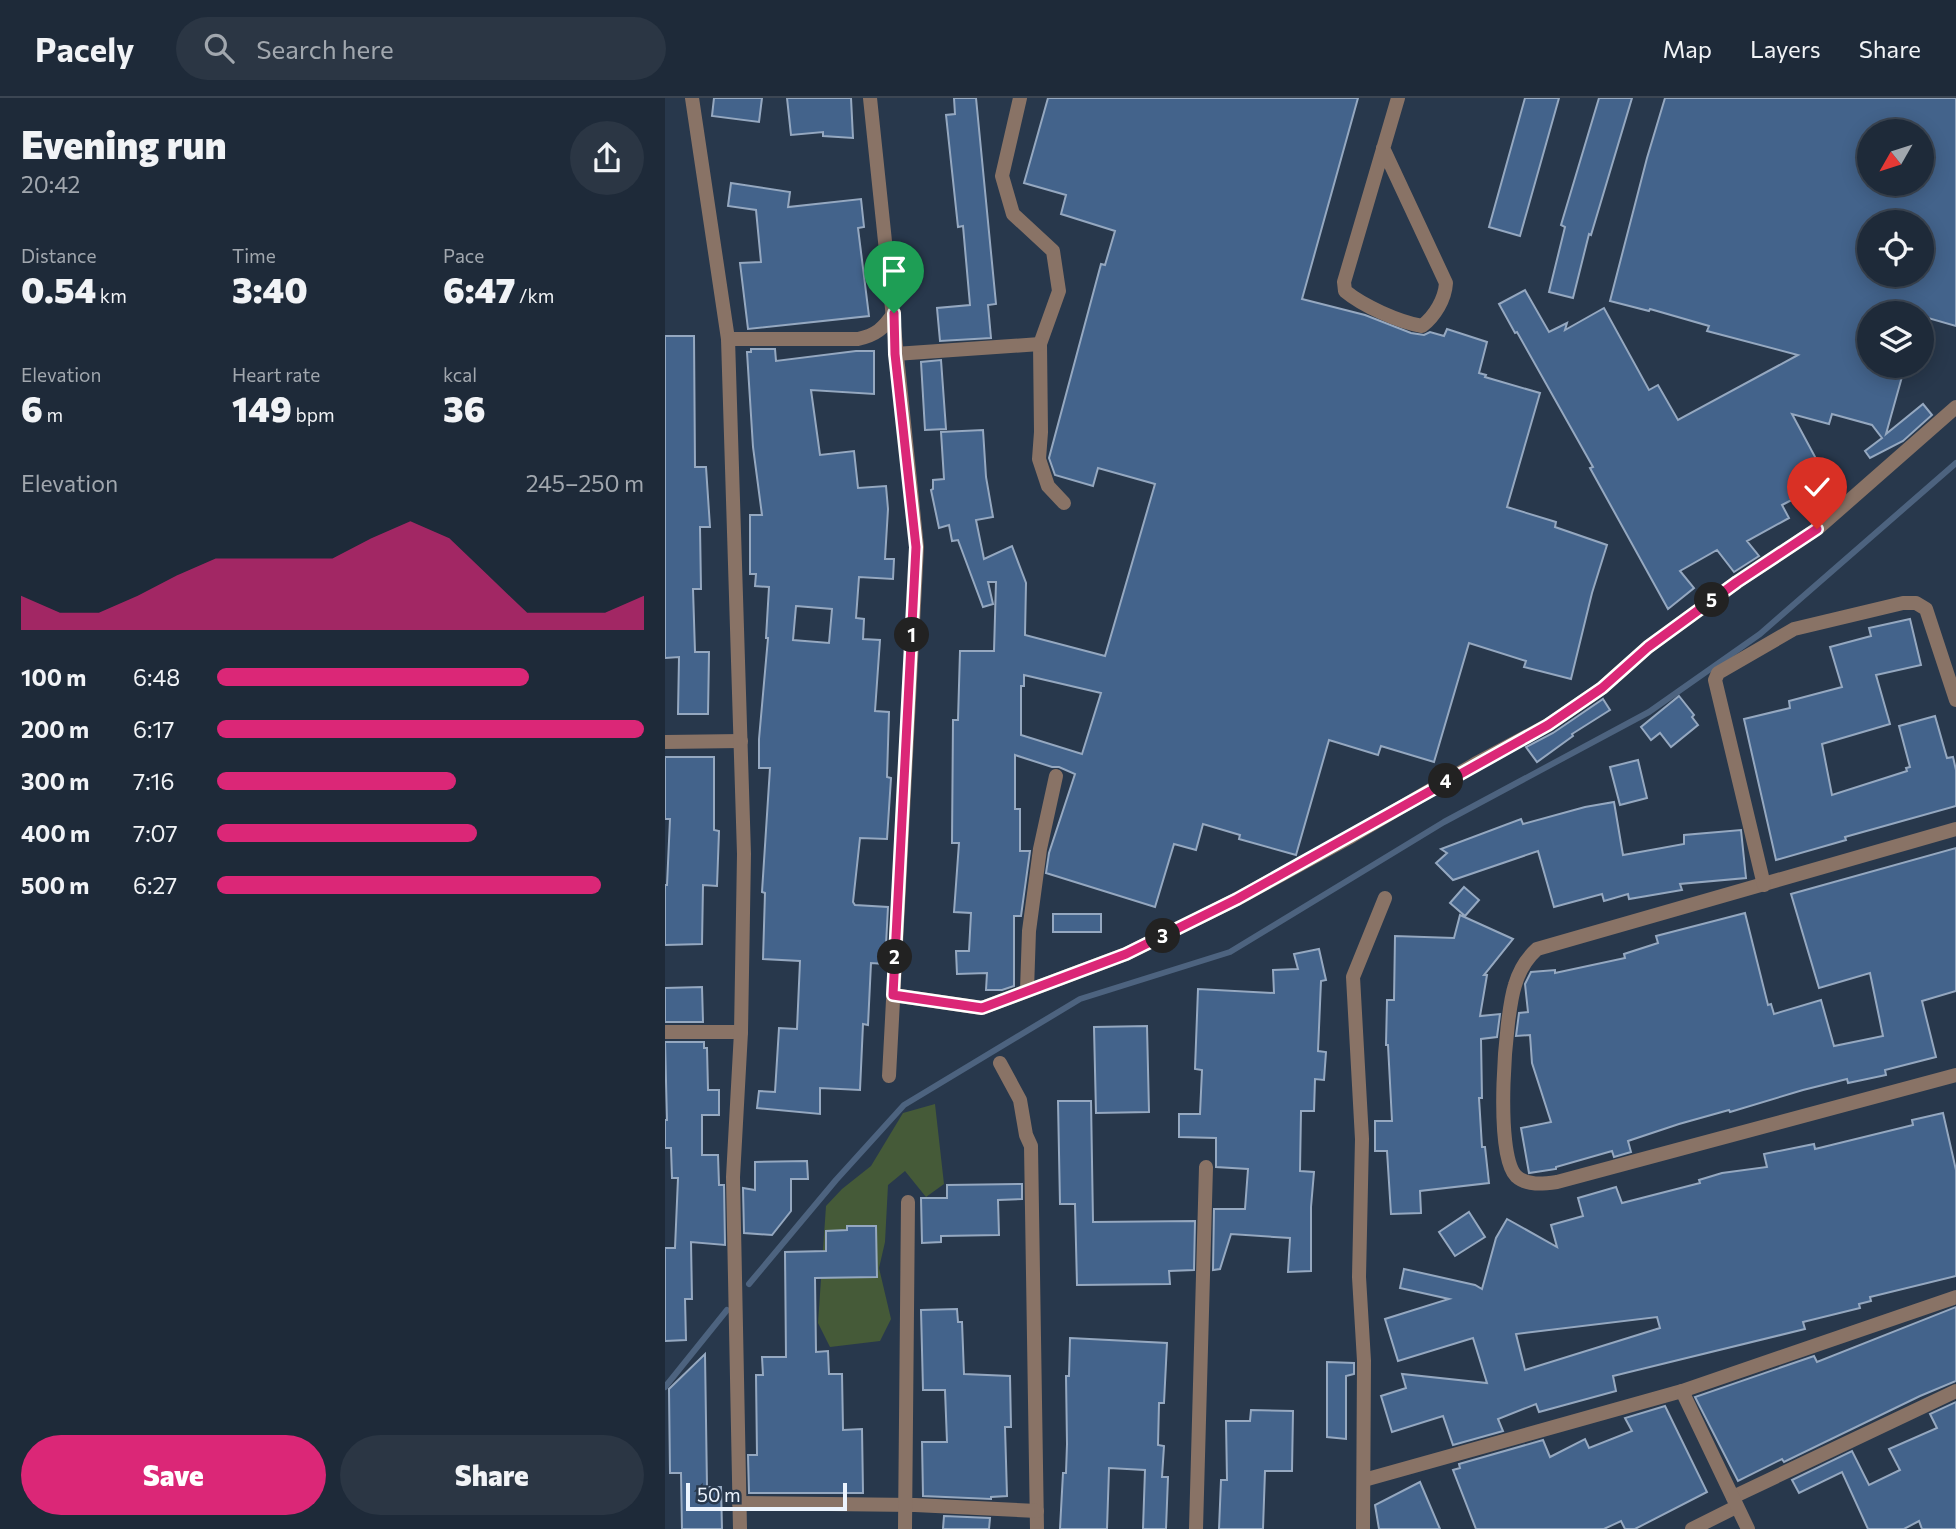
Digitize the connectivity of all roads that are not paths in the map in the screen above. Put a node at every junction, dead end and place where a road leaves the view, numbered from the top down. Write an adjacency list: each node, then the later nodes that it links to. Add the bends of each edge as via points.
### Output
1 (692, 98): 7 (street)
2 (870, 98): 6 (street)
3 (1020, 98): 8 (street, via 1002,176 1013,214 1053,251 1059,291)
4 (1398, 98): 5 (street)
5 (1383, 148): 5 (street, via 1345,291 1422,326 1445,294 1446,283)
6 (894, 313): 7 (street, via 883,330 858,339); 9 (street)
7 (728, 340): 14 (street)
8 (1040, 344): 9 (street); 11 (street, via 1039,459 1048,486)
9 (895, 354): 20 (street, via 916,547)
10 (1956, 407): 19 (street, via 1817,529 1737,582 1548,725 1237,899 1126,954)
11 (1064, 503)
12 (1956, 700): 17 (street, via 1926,609 1916,603 1794,629 1719,673 1715,680)
13 (665, 741): 14 (street)
14 (741, 741): 22 (street)
15 (1056, 776): 19 (street, via 1040,849)
16 (1956, 829): 17 (street)
17 (1764, 885): 24 (street, via 1548,945 1526,958 1514,985 1503,1071 1509,1166 1517,1176 1527,1183 1557,1182)
18 (1385, 898): 31 (street, via 1353,977 1362,1139 1359,1277)
19 (1027, 990): 20 (street, via 982,1008)
20 (893, 995): 25 (street)
21 (665, 1032): 22 (street)
22 (741, 1032): 33 (street, via 733,1177)
23 (1000, 1063): 35 (street, via 1020,1100 1031,1146)
24 (1956, 1074)
25 (889, 1076)
26 (1206, 1167): 39 (street)
27 (908, 1202): 34 (street)
28 (1956, 1297): 29 (street)
29 (1682, 1391): 31 (street); 32 (street)
30 (1956, 1391): 32 (street)
31 (1364, 1480): 40 (street)
32 (1735, 1502): 41 (street); 42 (street)
33 (739, 1503): 34 (street); 36 (street)
34 (906, 1505): 35 (street); 37 (street)
35 (1037, 1511): 38 (street)
36 (740, 1529)
37 (905, 1529)
38 (1037, 1529)
39 (1196, 1529)
40 (1363, 1529)
41 (1692, 1529)
42 (1748, 1529)

